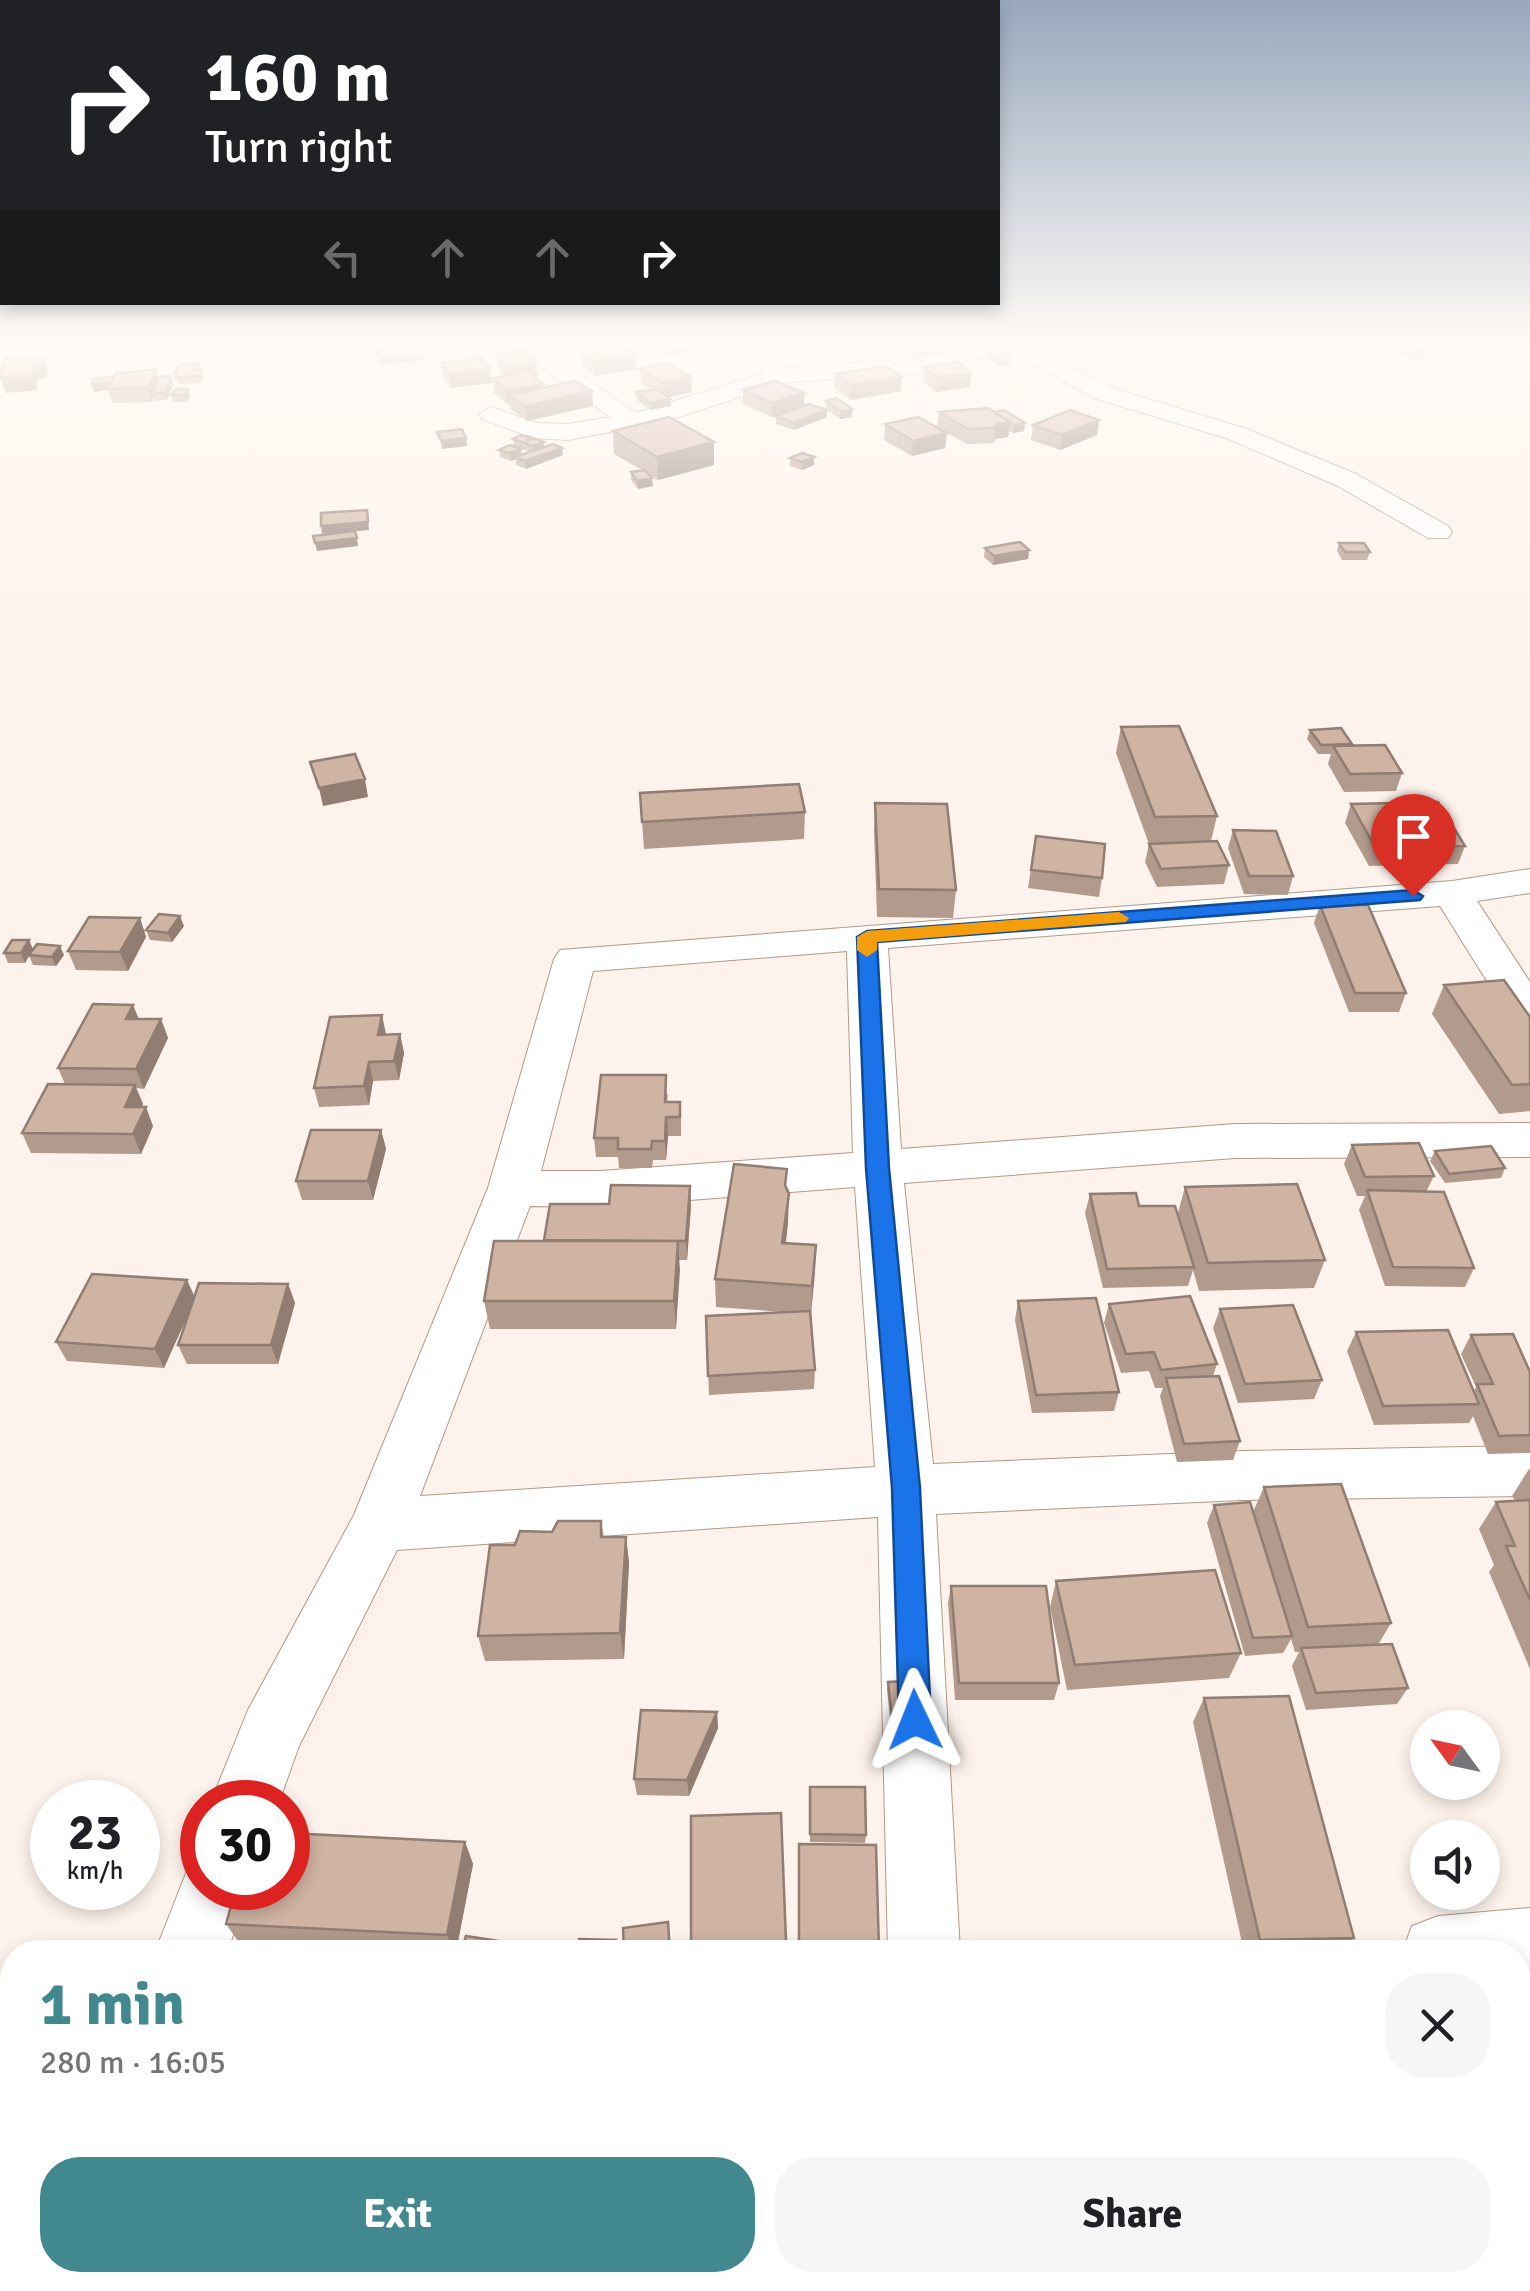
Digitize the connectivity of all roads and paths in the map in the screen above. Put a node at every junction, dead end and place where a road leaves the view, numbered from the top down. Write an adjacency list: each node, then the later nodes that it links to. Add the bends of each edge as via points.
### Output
1 (1272, 448): 2 (street, via 1347,480)
2 (1438, 532)
3 (1530, 881): 4 (street)
4 (1452, 893): 5 (street); 6 (street)
5 (867, 937): 8 (street); 9 (street, via 574,959)
6 (1530, 1016)
7 (1530, 1140): 8 (street, via 1234,1141)
8 (878, 1168): 9 (street, via 600,1189); 11 (street)
9 (512, 1188): 12 (street)
10 (1530, 1470): 11 (street)
11 (906, 1488): 12 (street); 16 (street)
12 (380, 1525): 13 (street, via 270,1733)
13 (254, 1780)
14 (207, 1910): 15 (street)
15 (196, 1940)
16 (924, 1940)

